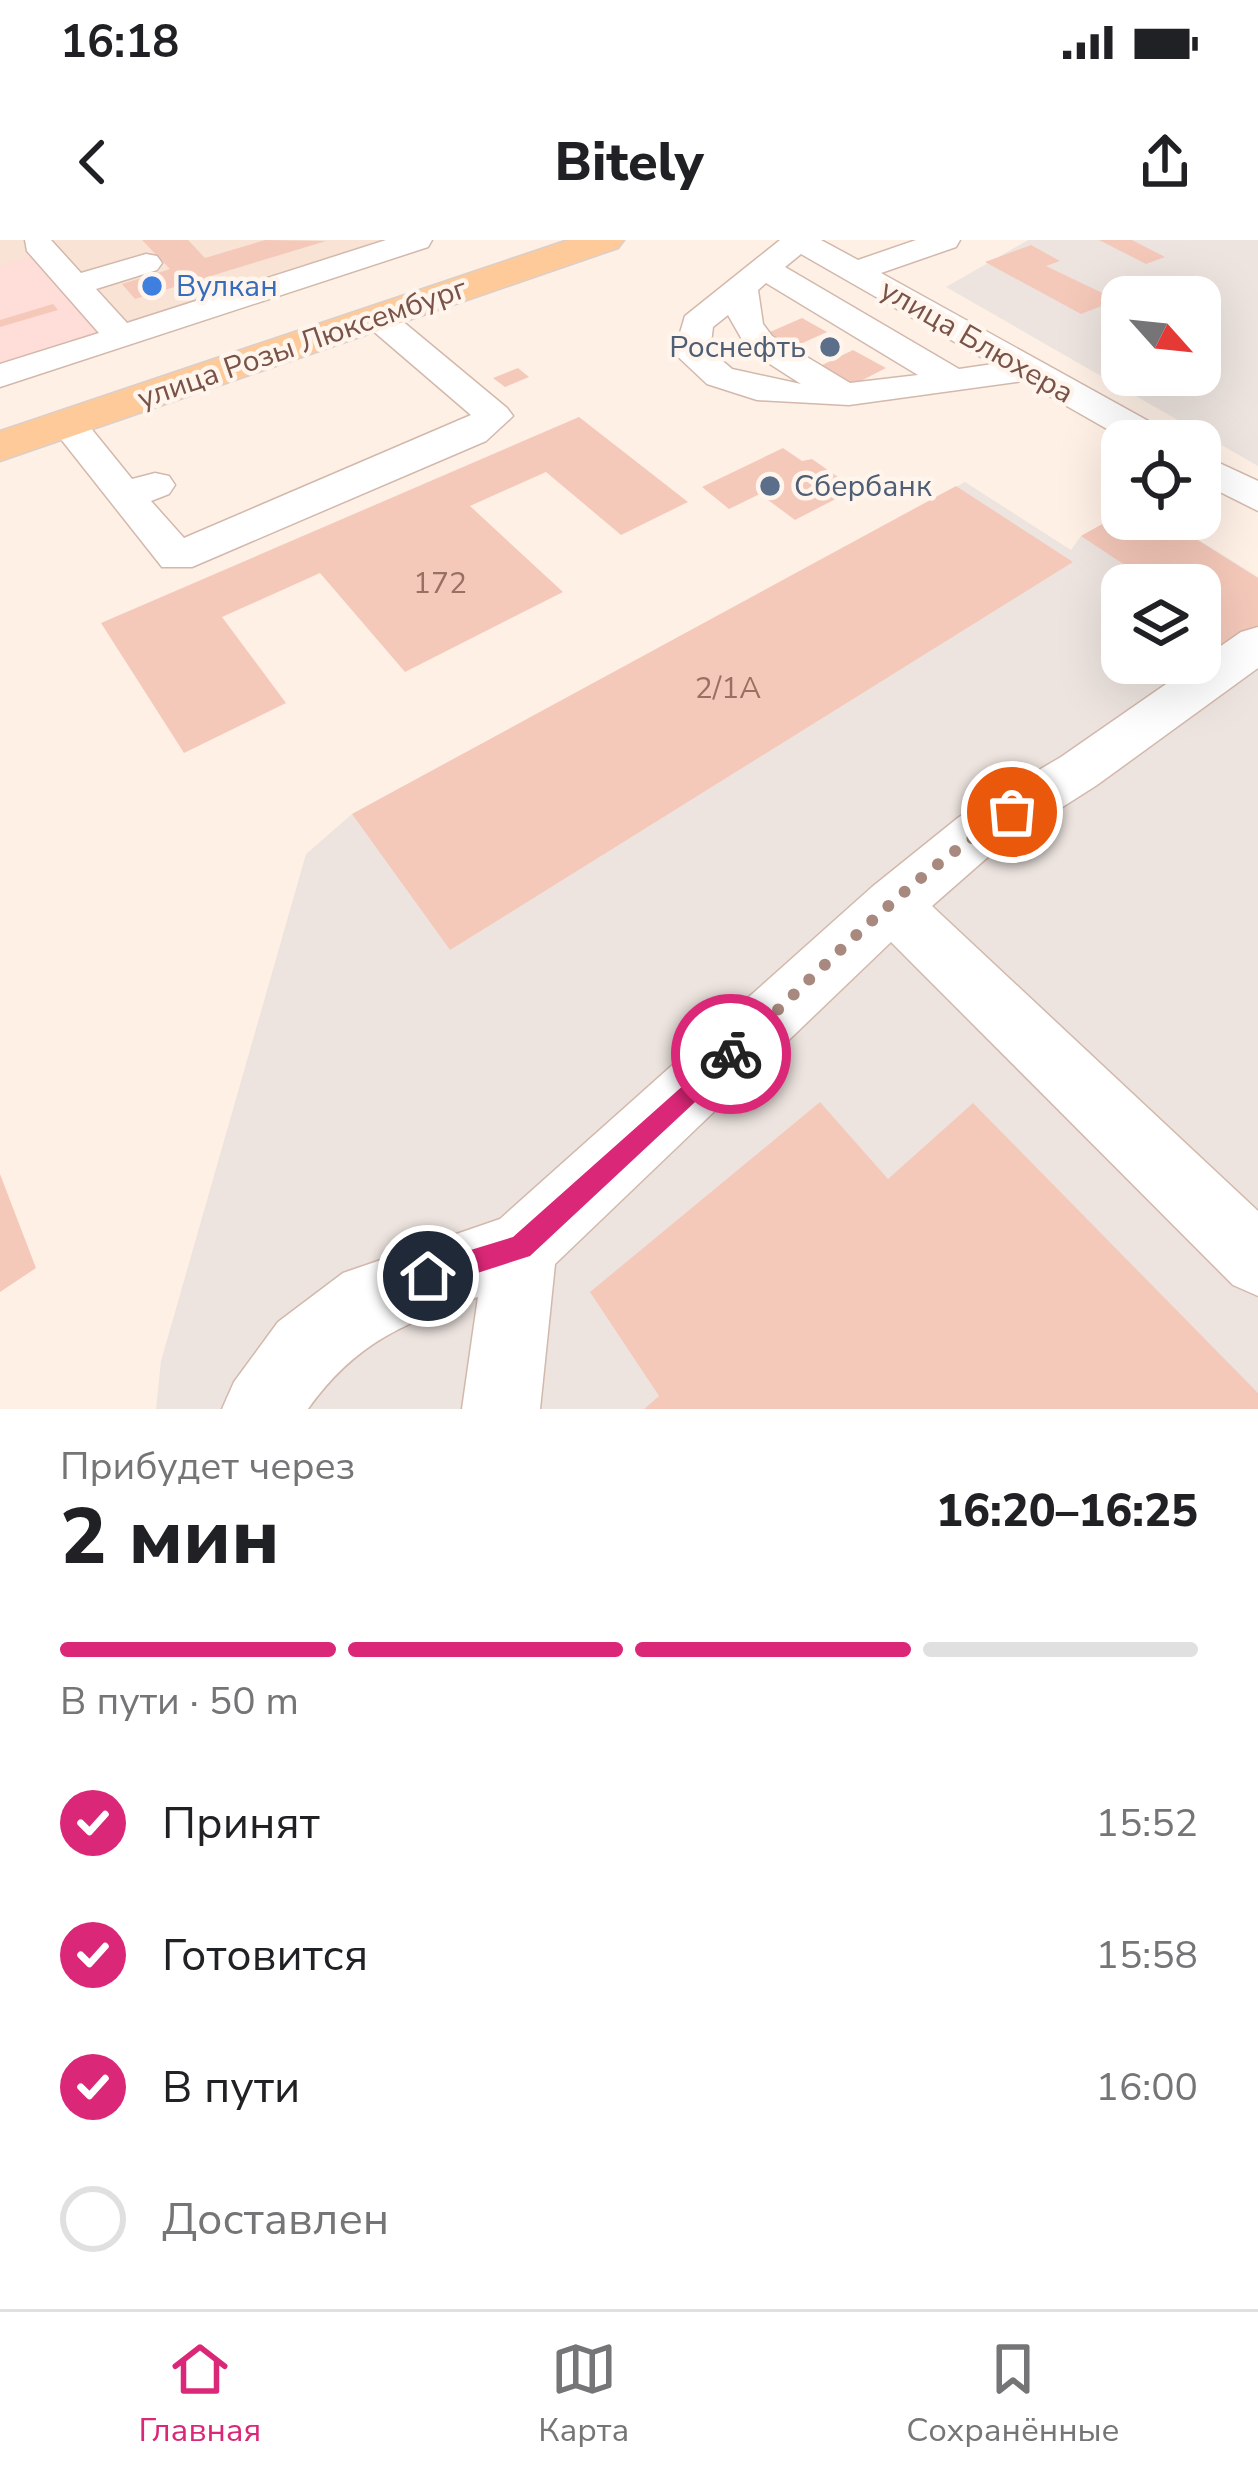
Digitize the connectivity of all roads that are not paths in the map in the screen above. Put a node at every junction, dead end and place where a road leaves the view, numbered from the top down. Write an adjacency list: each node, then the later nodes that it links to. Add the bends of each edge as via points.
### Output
1 (417, 240): 12 (street, улица Розы Люксембург)
2 (604, 240): 11 (main road, улица Розы Люксембург)
3 (798, 240): 8 (street, улица Блюхера); 9 (street)
4 (945, 240): 8 (street)
5 (46, 242): 6 (street); 10 (street)
6 (0, 254)
7 (146, 263): 10 (street)
8 (855, 272): 13 (street, улица Блюхера)
9 (752, 277): 15 (street); 16 (street, via 746,325 760,343); 16 (street, via 697,323 692,352 706,370 746,389)
10 (74, 285): 12 (street)
11 (377, 317): 18 (main road, улица Розы Люксембург); 18 (street, via 494,416 472,433 177,557 141,490)
12 (121, 338): 14 (street, улица Розы Люксембург)
13 (1028, 370): 15 (street); 17 (street, улица Блюхера)
14 (0, 376)
15 (948, 378): 16 (street)
16 (840, 392)
17 (1118, 420)
18 (68, 424): 19 (main road, улица Розы Люксембург)
19 (0, 447)
20 (1221, 478): 21 (street)
21 (1258, 498)
22 (1244, 670): 23 (street, via 978,833)
23 (892, 905): 24 (street); 25 (street)
24 (521, 1247): 26 (street, via 369,1300 305,1348); 27 (street)
25 (1258, 1260)
26 (261, 1409)
27 (502, 1409)

